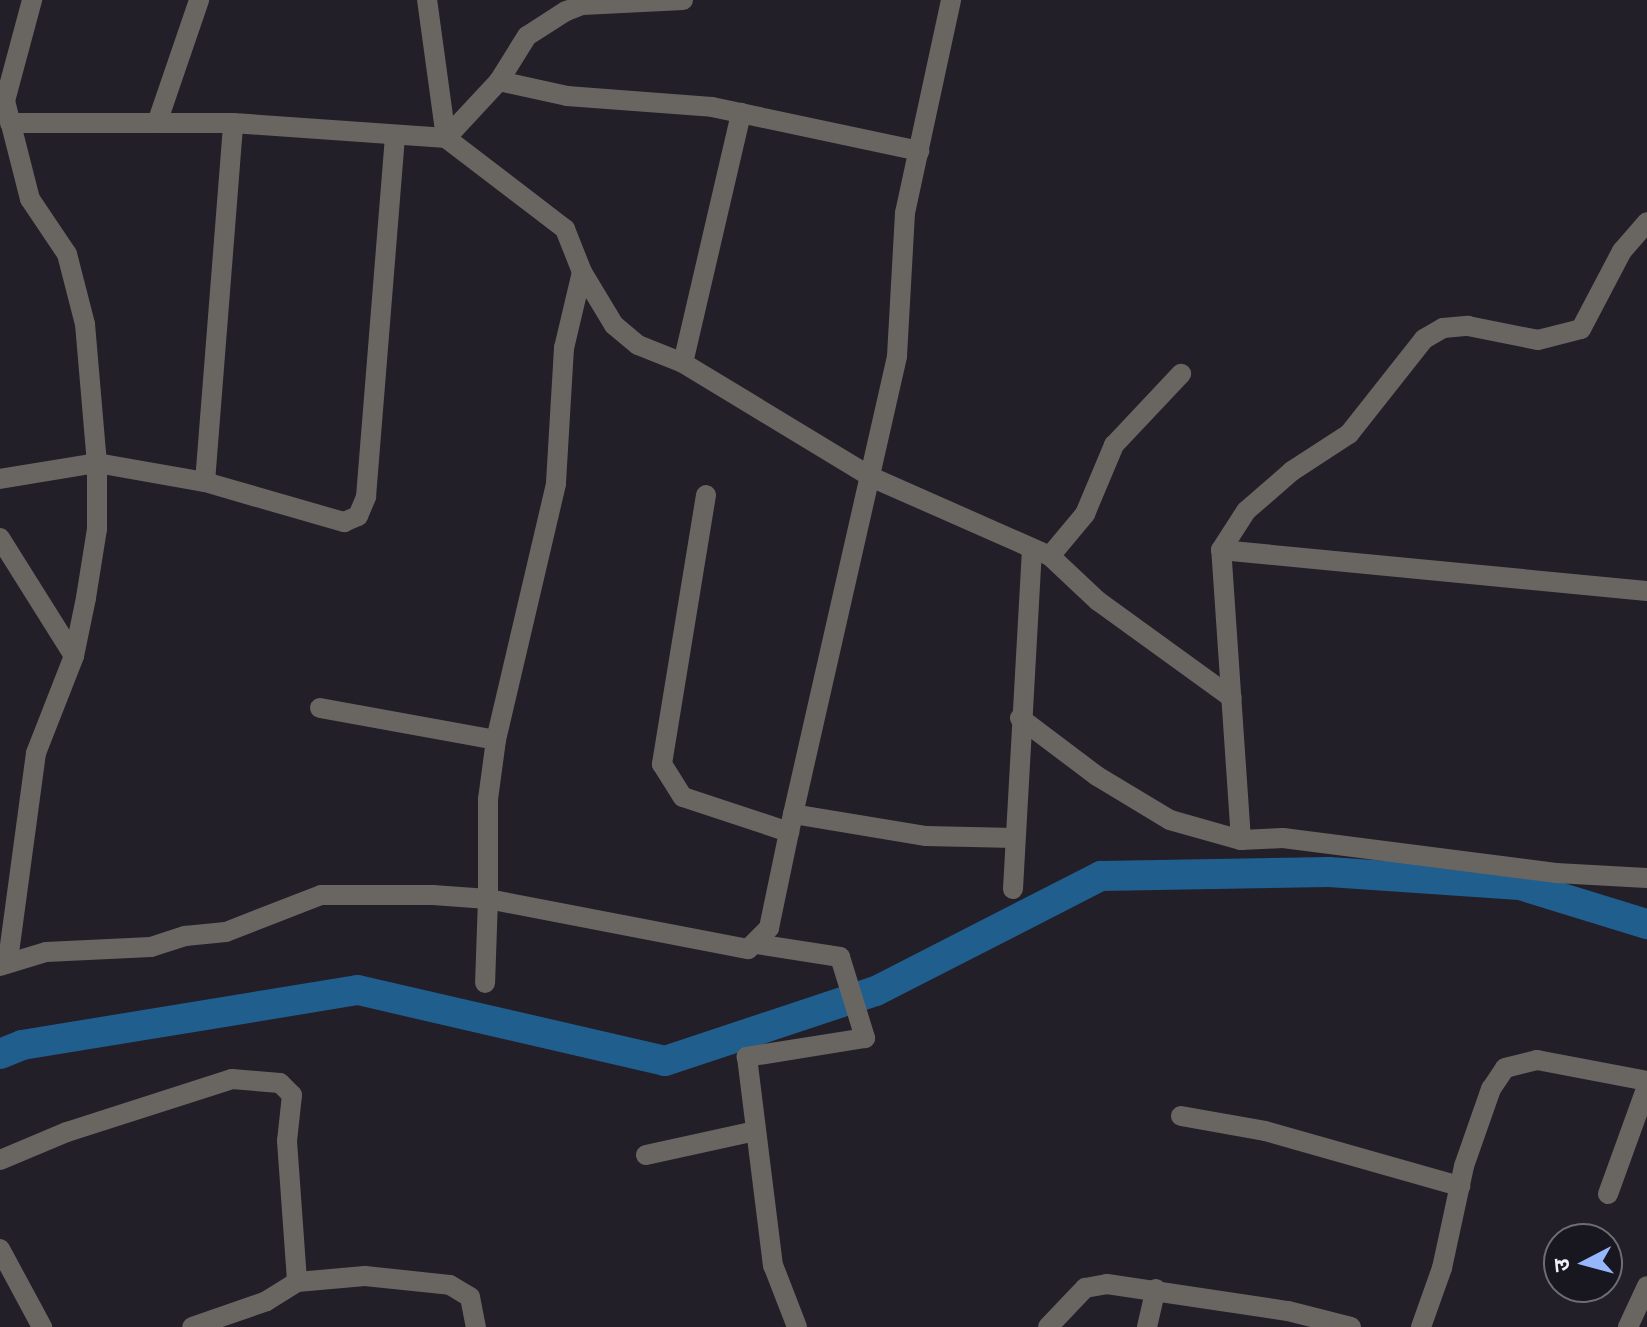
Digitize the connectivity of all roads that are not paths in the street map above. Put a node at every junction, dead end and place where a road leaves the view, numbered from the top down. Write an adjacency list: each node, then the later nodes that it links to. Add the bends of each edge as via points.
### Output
1 (32, 0): 8 (street)
2 (199, 0): 11 (street)
3 (427, 0): 14 (street)
4 (683, 0): 6 (street)
5 (951, 0): 15 (street)
6 (566, 5): 7 (street, via 527,36)
7 (499, 81): 9 (street, via 567,96); 14 (street)
8 (3, 100): 10 (street)
9 (741, 113): 15 (street); 18 (street)
10 (10, 123): 11 (street); 20 (street, via 30,199 71,268 85,324)
11 (157, 123): 12 (street)
12 (233, 123): 13 (street); 23 (street)
13 (395, 138): 14 (street); 23 (street, via 366,497 358,516 344,522)
14 (446, 138): 17 (street, via 565,229)
15 (919, 151): 21 (street, via 905,213 897,356)
16 (1647, 222): 26 (street, via 1622,251 1581,329 1538,340 1468,326 1443,328 1424,339 1349,434 1292,471 1246,511)
17 (582, 272): 18 (street, via 614,325 638,345); 33 (street, via 564,348 556,484)
18 (683, 363): 21 (street)
19 (1181, 374): 27 (street, via 1114,445 1085,514)
20 (97, 463): 22 (street); 23 (street); 29 (street, via 97,529)
21 (871, 477): 27 (street); 34 (street)
22 (0, 479)
23 (205, 482)
24 (706, 495): 34 (street, via 662,764 683,797)
25 (0, 538): 29 (street)
26 (1221, 550): 28 (street); 30 (street)
27 (1041, 552): 30 (street, via 1098,601); 32 (street)
28 (1647, 591)
29 (74, 656): 41 (street, via 36,753)
30 (1232, 698): 36 (street)
31 (320, 708): 33 (street)
32 (1020, 718): 35 (street); 36 (street, via 1097,776 1170,820)
33 (496, 740): 39 (street, via 488,799)
34 (791, 823): 35 (street); 42 (street, via 769,928)
35 (1015, 838): 38 (street)
36 (1241, 840): 37 (street, via 1283,838 1556,873)
37 (1647, 878)
38 (1013, 889)
39 (488, 899): 42 (street, via 573,912 721,947); 43 (street, via 321,895 226,932 185,936 151,947 46,952); 44 (street)
40 (0, 902): 41 (street)
41 (13, 920): 43 (street)
42 (757, 944): 47 (street, via 840,957 865,1038 747,1057)
43 (4, 963)
44 (485, 983)
45 (1647, 1083): 50 (street, via 1537,1060 1505,1068 1491,1089); 51 (street)
46 (1181, 1116): 50 (street, via 1265,1131)
47 (755, 1131): 48 (street); 59 (street, via 773,1265)
48 (646, 1155)
49 (0, 1160): 53 (street, via 67,1132 232,1079 280,1083 292,1095 287,1141)
50 (1460, 1186): 63 (street, via 1442,1268)
51 (1608, 1194)
52 (3, 1260): 56 (street)
53 (297, 1282): 57 (street, via 267,1301); 58 (street, via 365,1276 450,1285 470,1297)
54 (1647, 1286): 64 (street)
55 (1156, 1289): 60 (street, via 1107,1284 1085,1288); 61 (street); 62 (street)
56 (42, 1327)
57 (192, 1327)
58 (476, 1327)
59 (797, 1327)
60 (1048, 1327)
61 (1147, 1327)
62 (1351, 1327)
63 (1421, 1327)
64 (1628, 1327)

